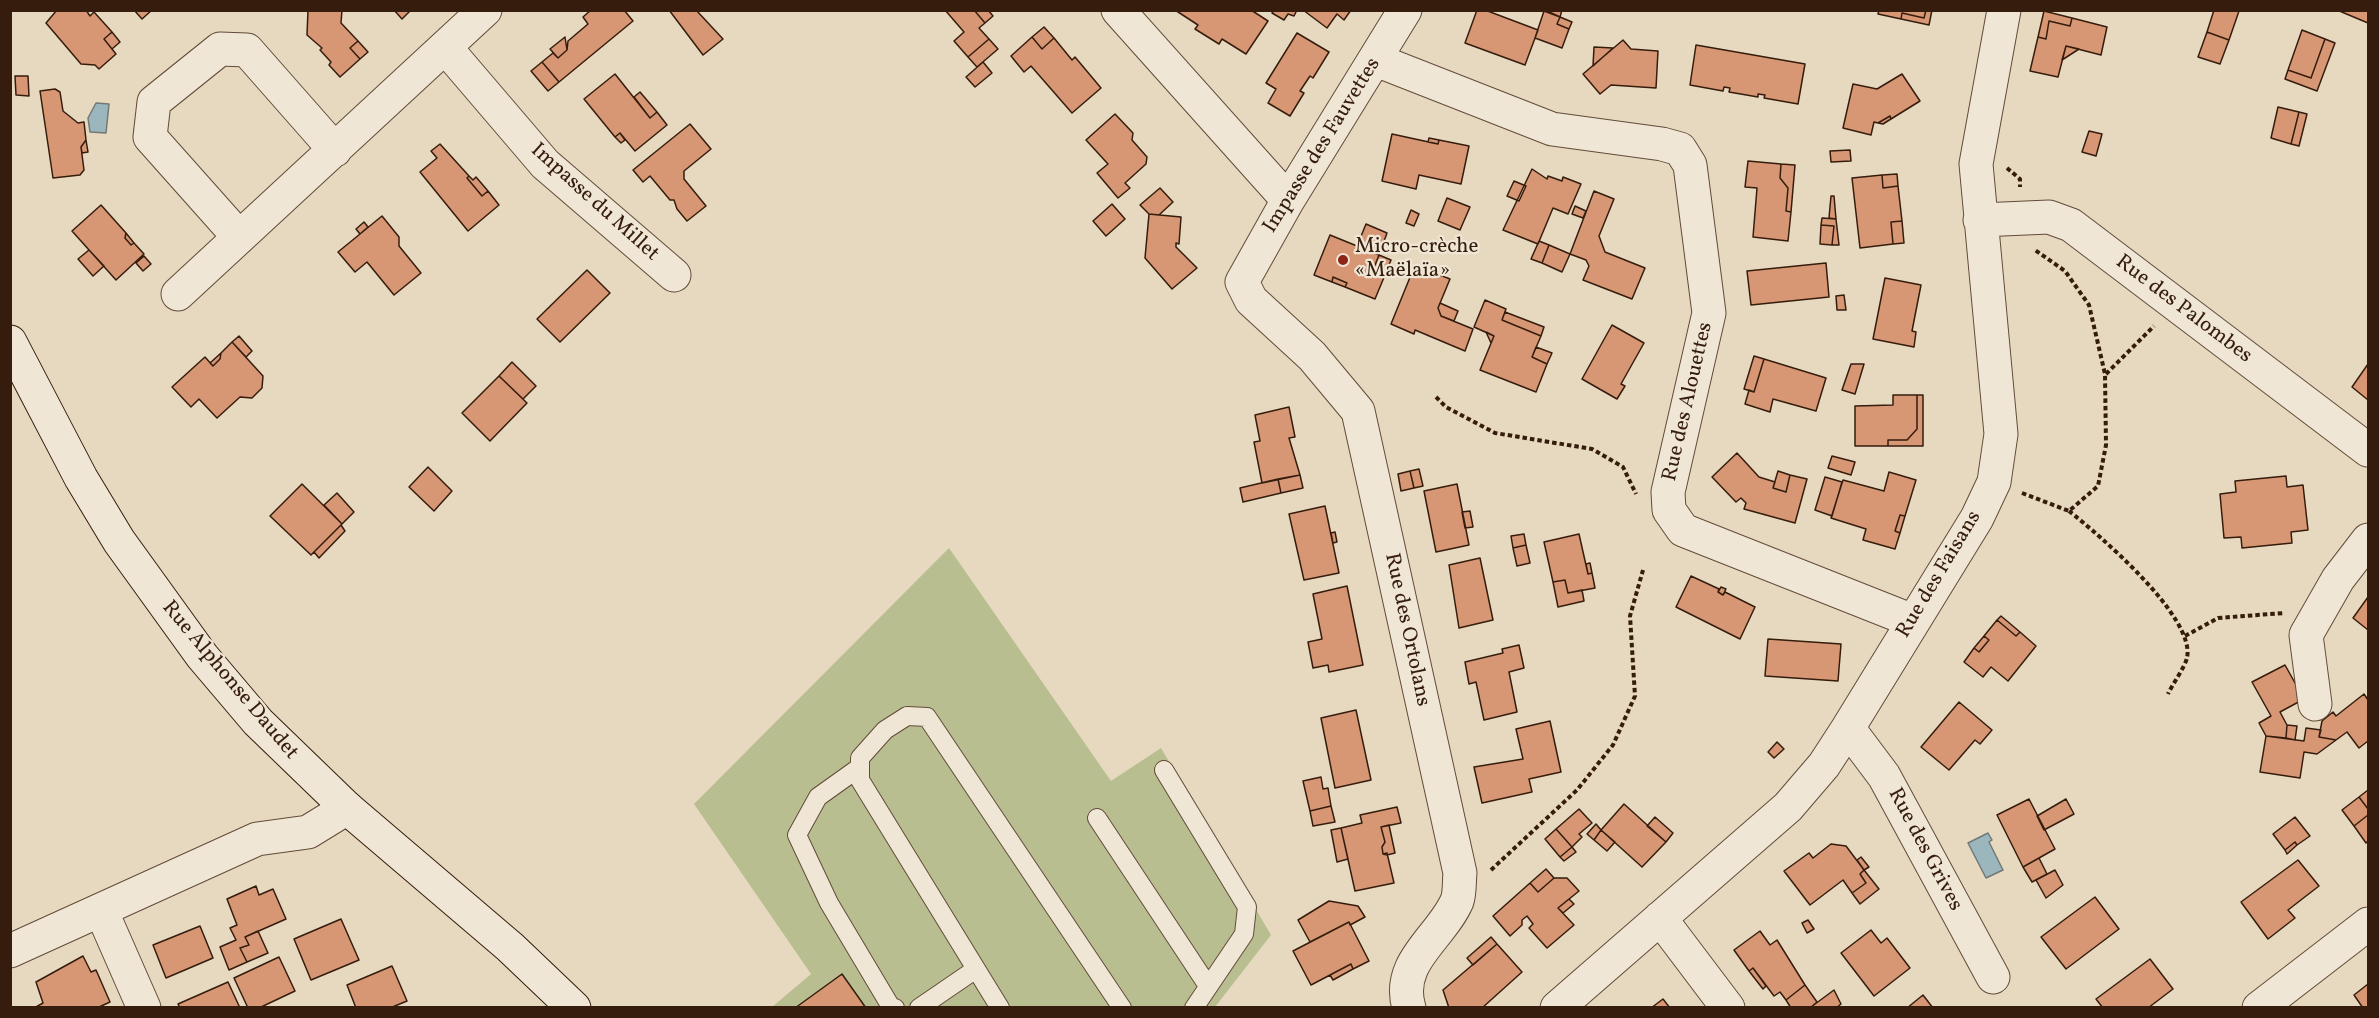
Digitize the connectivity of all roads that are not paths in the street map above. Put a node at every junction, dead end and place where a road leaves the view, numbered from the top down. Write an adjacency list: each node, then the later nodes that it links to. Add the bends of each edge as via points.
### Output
1 (484, 10): 5 (street)
2 (1118, 10): 8 (street)
3 (1405, 10): 6 (street, Impasse des Fauvettes)
4 (2004, 10): 9 (street, Rue des Faisans, via 1976,164)
5 (445, 47): 7 (street); 11 (street, Impasse du Millet, via 545,164)
6 (1376, 60): 8 (street, Impasse des Fauvettes); 17 (street, Rue des Alouettes, via 1552,129 1680,149 1690,165 1709,313 1668,492 1654,506 1683,530)
7 (335, 150): 10 (street); 10 (street, via 247,50 220,48 154,102 150,137)
8 (1288, 200): 12 (street, Impasse des Fauvettes)
9 (1980, 220): 15 (street, Rue des Palombes, via 2049,217 2071,225); 17 (street, Rue des Faisans, via 2001,434 1994,482 1977,518)
10 (239, 237): 13 (street)
11 (674, 275)
12 (1242, 282): 38 (street, Rue des Ortolans, via 1251,300 1312,356 1358,411 1460,873 1458,900 1407,975 1405,995)
13 (178, 294)
14 (10, 342): 22 (street, Rue Alphonse Daudet, via 81,478 155,593 258,722)
15 (2368, 450)
16 (2368, 540): 18 (street, via 2338,579 2306,635)
17 (1913, 621): 19 (street, Rue des Faisans)
18 (2315, 704)
19 (1848, 728): 25 (street, Rue des Faisans, via 1824,765 1788,807); 29 (street, Rue des Grives, via 1884,776)
20 (860, 767): 28 (lane, via 860,780); 33 (lane, via 818,797 797,835 829,903); 36 (lane, via 860,758 885,730 907,716 927,717)
21 (1164, 770): 30 (lane, via 1247,907 1244,934)
22 (347, 808): 24 (street, via 308,832 257,839); 32 (street, Rue Alphonse Daudet, via 510,947)
23 (1097, 818): 30 (lane)
24 (101, 910): 27 (street); 31 (street)
25 (1660, 918): 39 (street, Rue des Faisans); 40 (street)
26 (2368, 924): 41 (street)
27 (10, 951)
28 (976, 969): 34 (lane); 35 (lane)
29 (1993, 977)
30 (1208, 986): 37 (lane)
31 (144, 1008)
32 (574, 1008)
33 (895, 1008)
34 (919, 1008)
35 (1000, 1008)
36 (1122, 1008)
37 (1194, 1008)
38 (1409, 1008)
39 (1557, 1008)
40 (1728, 1008)
41 (2259, 1008)

